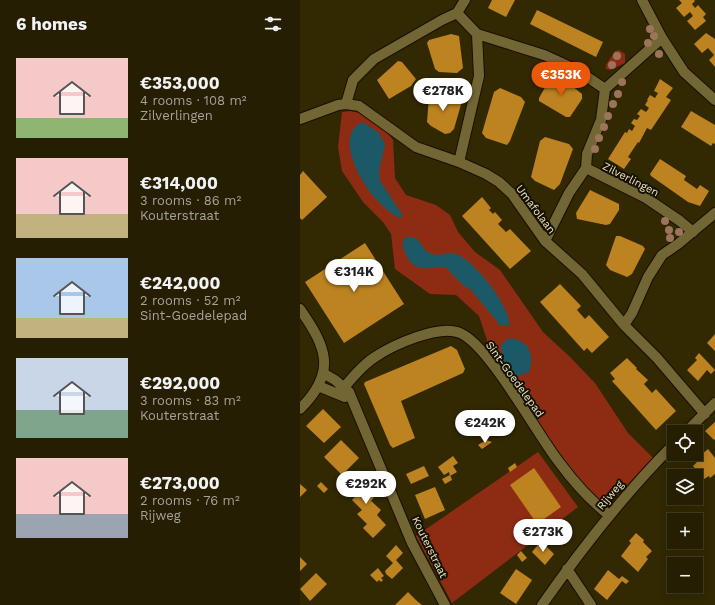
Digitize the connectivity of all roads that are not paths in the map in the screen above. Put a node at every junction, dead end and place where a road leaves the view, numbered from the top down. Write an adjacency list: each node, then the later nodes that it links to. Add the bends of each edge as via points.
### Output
1 (465, 0): 3 (street)
2 (642, 0): 5 (street)
3 (457, 13): 4 (street); 8 (street, via 374,59 353,80)
4 (477, 34): 6 (street, via 544,55 577,70); 10 (street, via 479,76)
5 (662, 38): 6 (street); 7 (street, via 684,72)
6 (605, 89): 11 (street, Zilverlingen, via 601,120 587,154)
7 (715, 100)
8 (346, 104): 9 (street); 10 (street, Umafolaan, via 359,106 416,147)
9 (300, 119)
10 (459, 162): 14 (street, Umafolaan, via 499,182 512,194)
11 (586, 168): 13 (street, Zilverlingen, via 646,198); 14 (street, via 569,193)
12 (715, 213): 13 (street)
13 (692, 232): 16 (street, via 662,255)
14 (545, 241): 16 (street, Umafolaan, via 582,274)
15 (300, 309): 17 (street, via 315,330 322,346)
16 (624, 325): 22 (street, Umafolaan, via 657,358)
17 (323, 373): 18 (street); 19 (street, Kouterstraat, via 335,380)
18 (318, 386): 19 (street, Kouterstraat); 21 (street)
19 (341, 391): 25 (street, Sint-Goedelepad, via 357,372 375,357 417,337 447,329 460,333 473,342 492,364 559,463); 27 (street, Kouterstraat, via 358,409 412,543)
20 (715, 403): 22 (street)
21 (300, 409)
22 (704, 414): 23 (street)
23 (693, 425)
24 (667, 451): 25 (street, Rijweg)
25 (609, 515): 26 (street, Rijweg)
26 (567, 569): 28 (street, Rijweg); 29 (street)
27 (445, 605)
28 (542, 605)
29 (591, 605)

